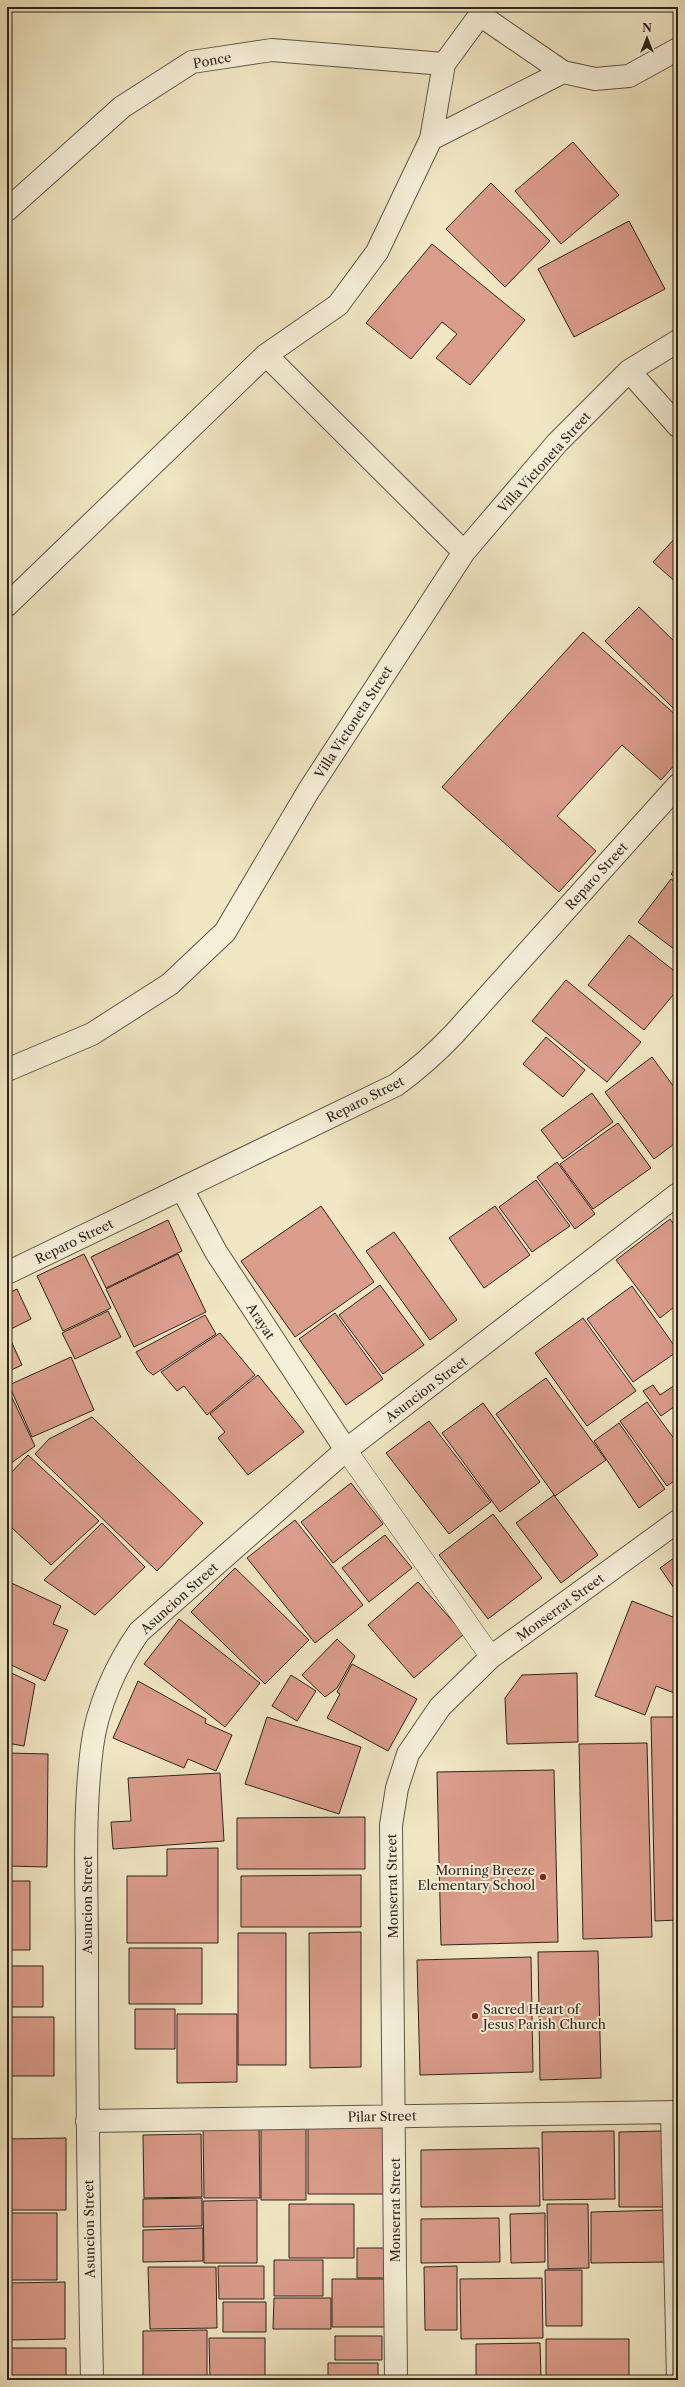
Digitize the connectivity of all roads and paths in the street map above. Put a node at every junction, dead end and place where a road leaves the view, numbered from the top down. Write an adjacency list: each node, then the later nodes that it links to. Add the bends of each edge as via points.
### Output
1 (481, 11): 3 (street); 4 (street)
2 (678, 49): 4 (street, via 629,76 595,79)
3 (444, 64): 5 (street); 6 (street, Ponce, via 272,50 192,62 122,107)
4 (563, 72): 5 (street)
5 (431, 139): 8 (street, via 377,252 338,305)
6 (7, 210)
7 (678, 341): 9 (street, Villa Victoneta Street)
8 (266, 355): 11 (street); 12 (street)
9 (629, 371): 10 (street); 11 (street, Villa Victoneta Street, via 557,443)
10 (678, 426)
11 (464, 552): 14 (street, Villa Victoneta Street, via 308,790 225,932 170,984 92,1034)
12 (7, 605)
13 (678, 785): 15 (street, Reparo Street, via 433,1057 396,1085)
14 (7, 1070)
15 (182, 1189): 17 (street, Reparo Street); 18 (street, Arayat, via 216,1252)
16 (678, 1194): 18 (street, Asuncion Street)
17 (7, 1273)
18 (346, 1450): 20 (lane); 23 (street, Asuncion Street, via 139,1632 123,1655 99,1716 92,1747 88,1810)
19 (678, 1521): 20 (street, Monserrat Street)
20 (491, 1657): 22 (street, Monserrat Street, via 440,1707 408,1754 397,1788 391,1825)
21 (675, 2112): 22 (street, Pilar Street); 26 (street)
22 (394, 2116): 23 (street, Pilar Street); 25 (street, Monserrat Street)
23 (87, 2121): 24 (street, Asuncion Street)
24 (92, 2380)
25 (396, 2380)
26 (678, 2380)

